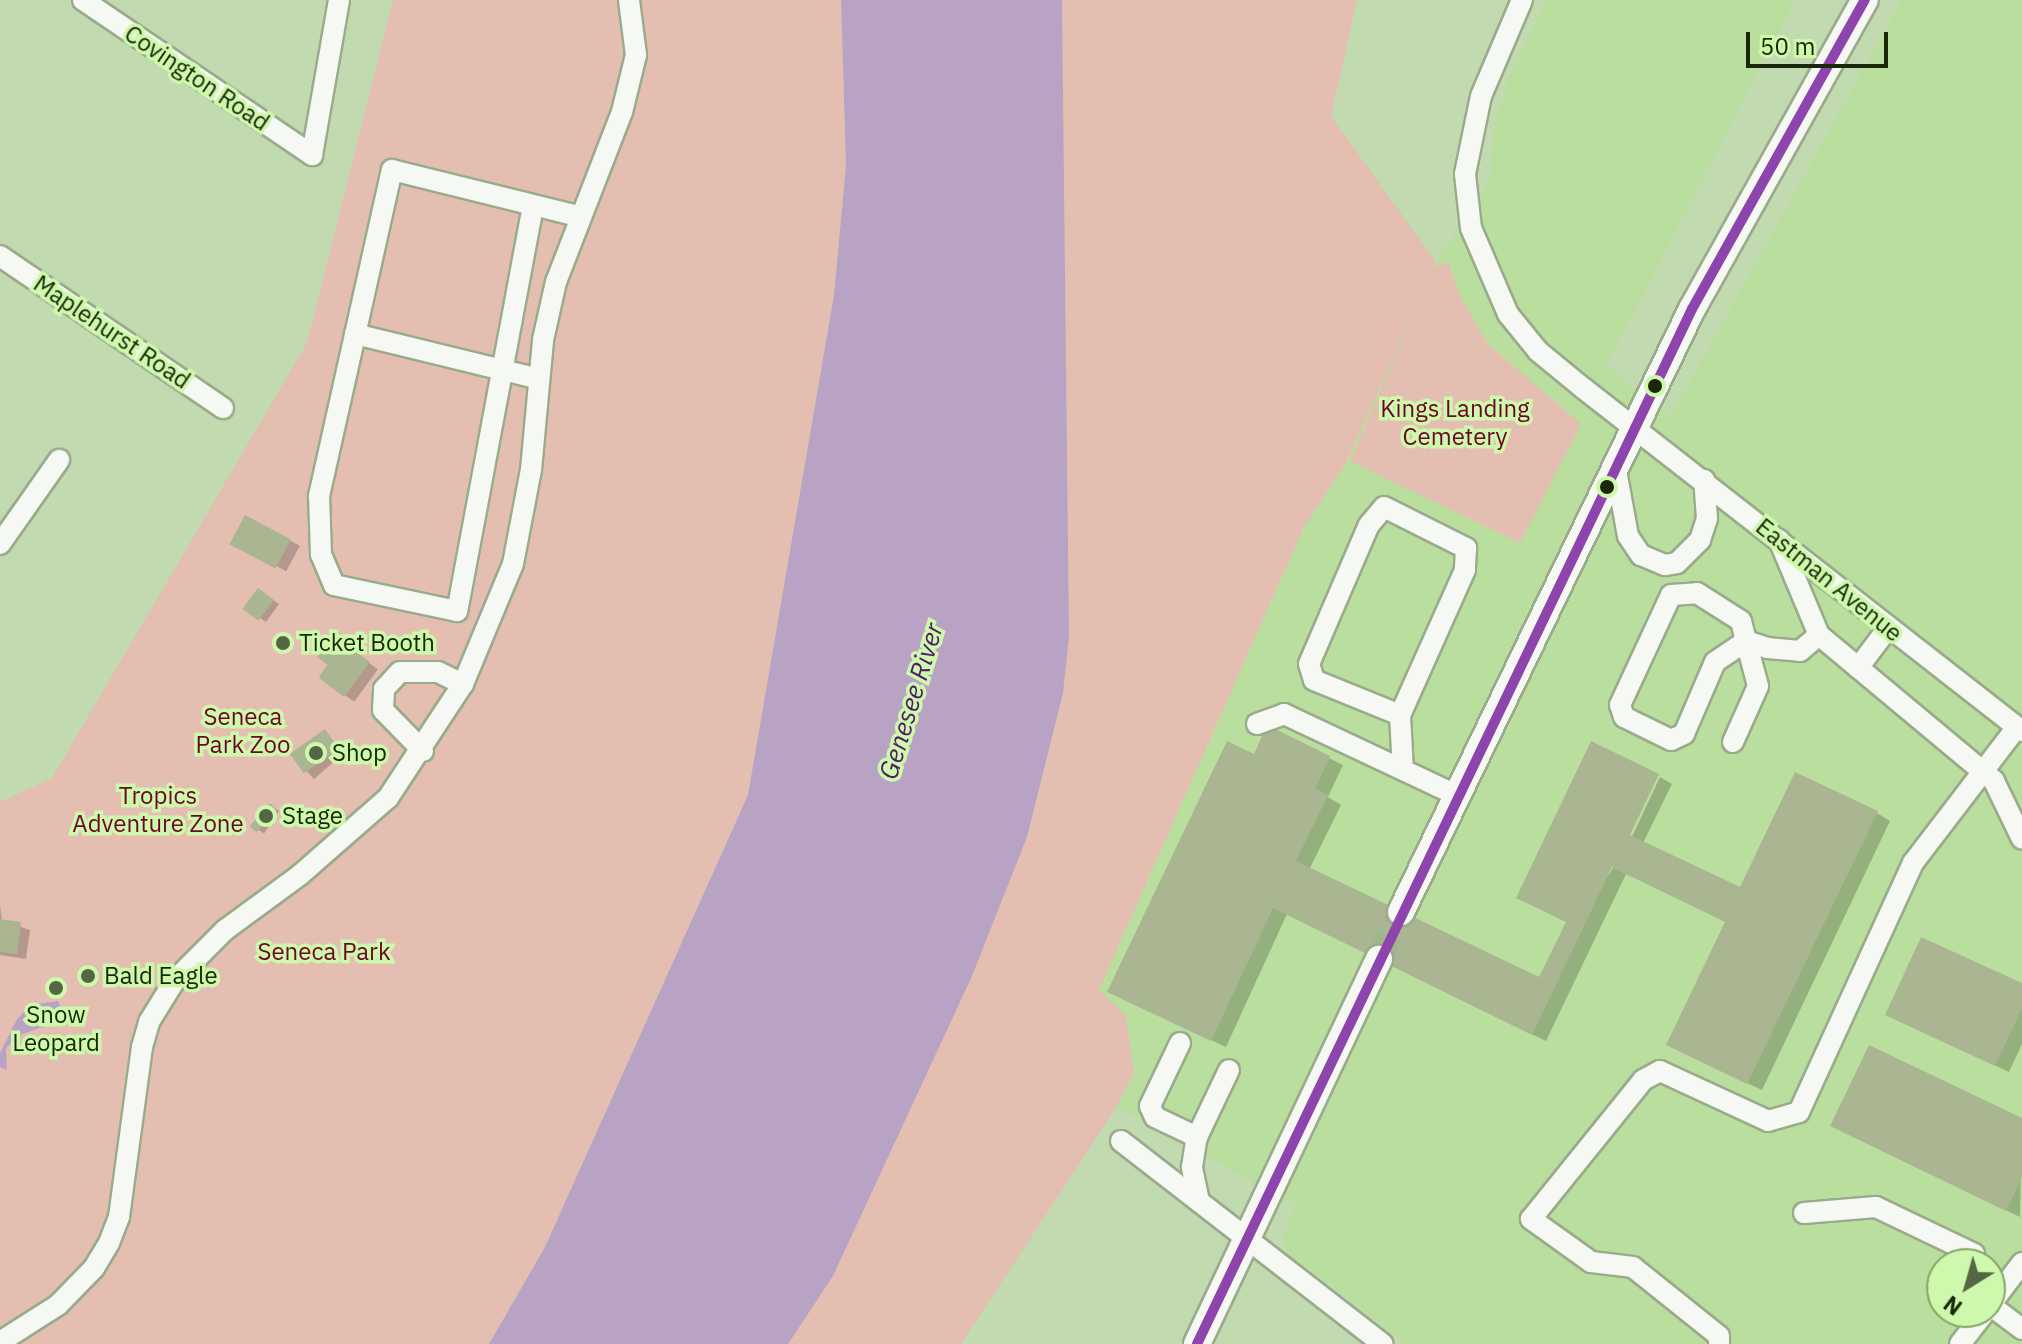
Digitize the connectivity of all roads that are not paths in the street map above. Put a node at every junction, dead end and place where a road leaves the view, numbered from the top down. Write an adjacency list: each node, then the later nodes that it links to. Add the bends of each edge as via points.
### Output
1 (83, 0): 2 (street, Covington Road, via 312,155)
2 (339, 0)
3 (629, 0): 7 (street, via 636,55 622,112)
4 (1522, 0): 13 (street, Eastman Avenue, via 1481,96 1467,147 1471,228 1508,314 1538,351)
5 (1865, 0): 13 (main road, via 1713,268)
6 (533, 206): 7 (street); 9 (street, via 392,170); 10 (street)
7 (578, 216): 11 (street, via 556,282)
8 (0, 256): 12 (street, Maplehurst Road)
9 (355, 334): 10 (street); 19 (street, via 319,496 324,571 334,585)
10 (502, 371): 11 (street); 19 (street)
11 (539, 379): 20 (street, via 531,470 513,564)
12 (223, 408)
13 (1636, 428): 15 (main road); 16 (street, Eastman Avenue)
14 (59, 460): 18 (street)
15 (1616, 470): 16 (street, via 1628,536 1641,555 1665,565 1677,563 1700,540 1707,519); 33 (main road)
16 (1704, 480): 17 (street, Eastman Avenue)
17 (1778, 536): 21 (street, Eastman Avenue); 22 (street)
18 (0, 544)
19 (457, 611): 20 (street)
20 (488, 627): 25 (street)
21 (1888, 628): 24 (street); 28 (street, Eastman Avenue)
22 (1819, 635): 23 (street, via 1800,651); 24 (street)
23 (1746, 641): 23 (street, via 1741,621 1697,593 1671,595 1620,705 1624,717 1671,740 1684,734 1715,662); 29 (street, via 1758,686)
24 (1858, 668): 32 (street)
25 (463, 684): 30 (street); 30 (street, via 438,672 400,672 384,689 383,710)
26 (1400, 715): 26 (street, via 1465,570 1466,548 1384,507 1369,525 1309,664 1314,680); 31 (street)
27 (1257, 724): 31 (street, via 1284,714)
28 (2019, 729): 32 (street)
29 (1733, 742)
30 (423, 751): 48 (street, via 358,828 225,930 175,980 149,1022 142,1047 119,1217 109,1243 94,1268 58,1305)
31 (1403, 770): 33 (street)
32 (1982, 771): 34 (street, via 1994,781); 51 (street, via 1913,863 1799,1112 1768,1121 1660,1071 1643,1080 1531,1219 1591,1262 1633,1267 1719,1336)
33 (1458, 796): 35 (main road)
34 (2022, 839)
35 (1401, 912)
36 (1379, 959): 43 (main road)
37 (1180, 1043): 39 (street, via 1150,1106 1155,1117)
38 (1229, 1070): 39 (street)
39 (1197, 1137): 41 (street, via 1192,1167)
40 (1121, 1141): 41 (street)
41 (1199, 1201): 43 (street)
42 (1804, 1213): 44 (street, via 1876,1207)
43 (1246, 1238): 49 (main road); 50 (street)
44 (1961, 1248)
45 (2022, 1263): 46 (street)
46 (2006, 1284)
47 (1972, 1328): 52 (street)
48 (0, 1342)
49 (1197, 1344)
50 (1383, 1344)
51 (1719, 1344)
52 (1960, 1344)

